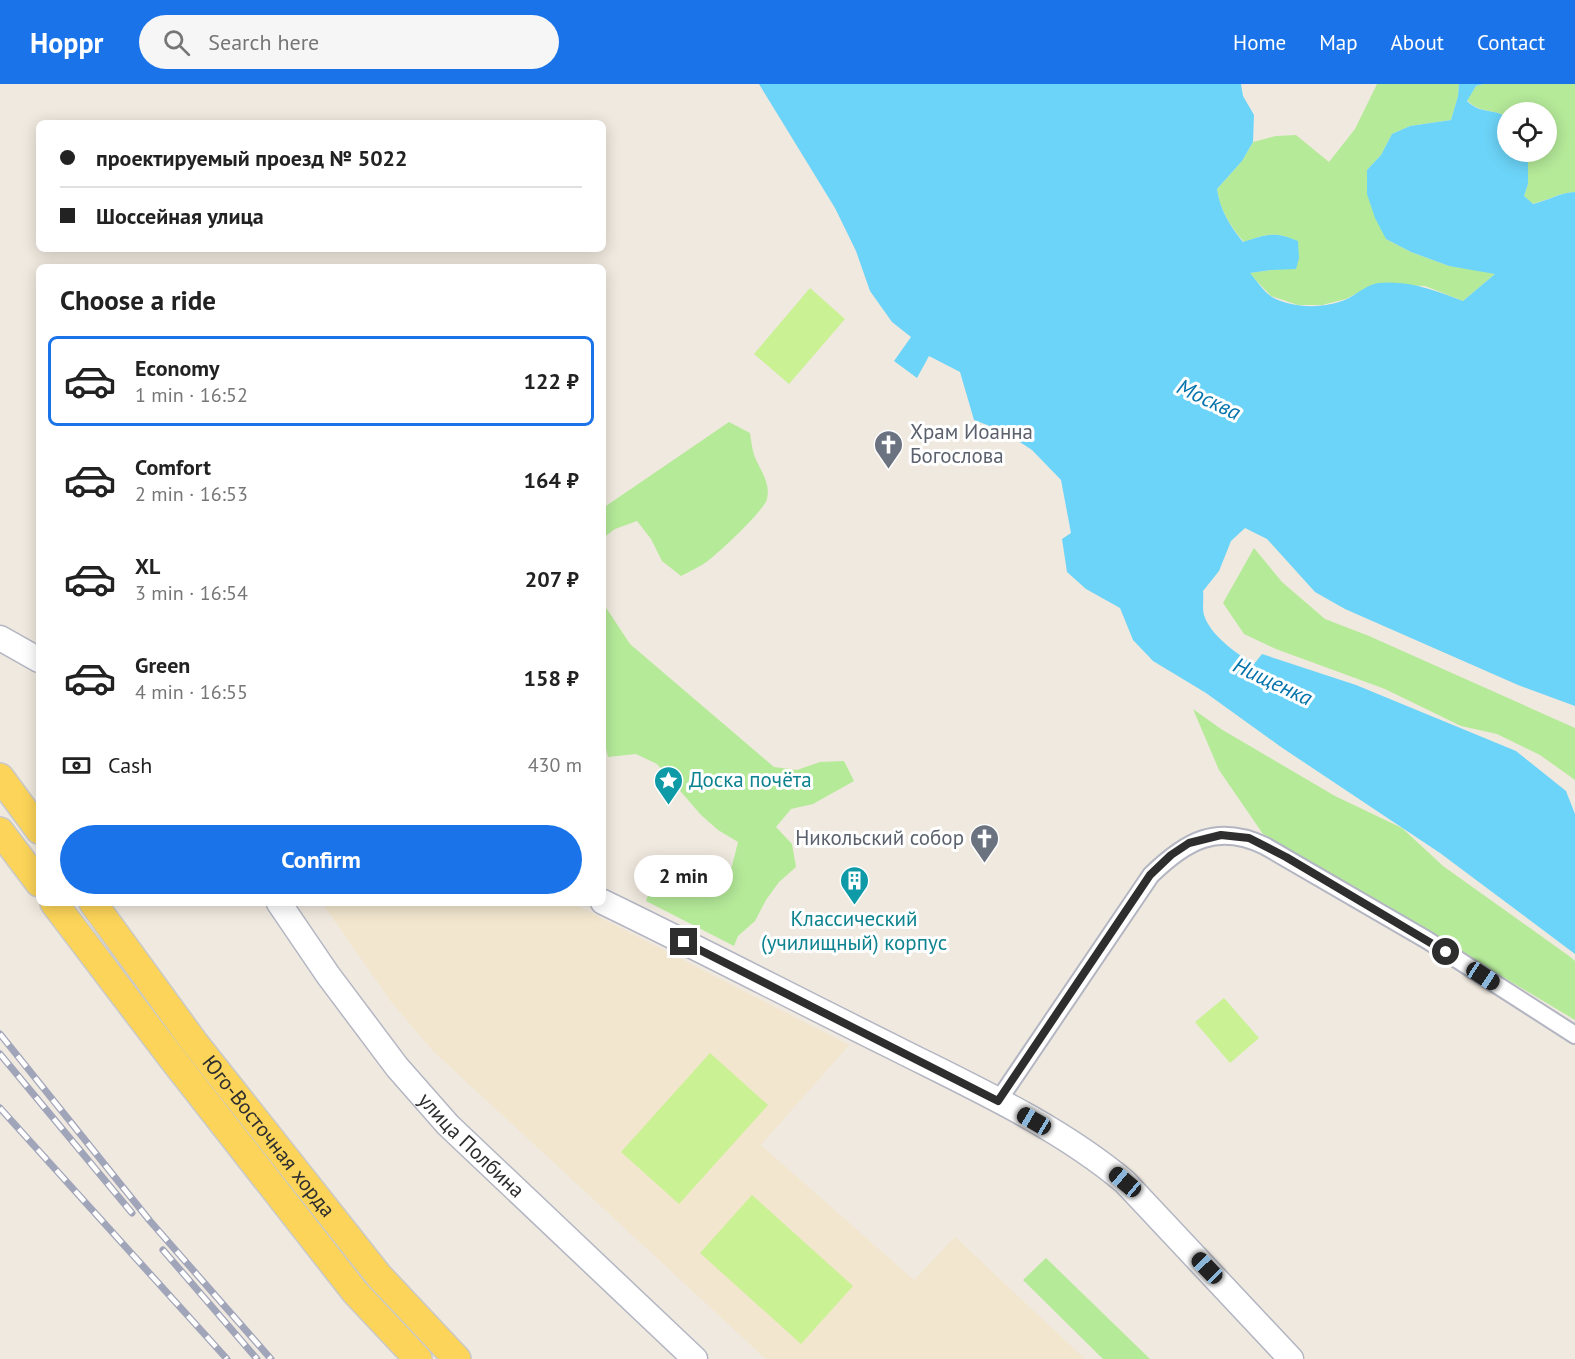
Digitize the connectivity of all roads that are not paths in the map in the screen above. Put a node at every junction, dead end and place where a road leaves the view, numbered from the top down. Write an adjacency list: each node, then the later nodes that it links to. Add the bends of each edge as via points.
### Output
1 (0, 638): 2 (main road)
2 (36, 658)
3 (0, 777): 4 (main road)
4 (36, 826)
5 (0, 831): 6 (main road)
6 (36, 879)
7 (606, 904): 12 (main road)
8 (56, 906): 13 (main road, Юго-Восточная хорда, via 355,1292)
9 (95, 906): 14 (main road, Юго-Восточная хорда, via 194,1042 379,1276)
10 (281, 906): 15 (main road, улица Полбина, via 397,1067 448,1125)
11 (1575, 1035): 12 (street, via 1427,940 1265,846 1249,838 1221,835 1189,843 1150,875)
12 (998, 1101): 16 (main road, via 1096,1159 1125,1182)
13 (418, 1359)
14 (457, 1359)
15 (695, 1359)
16 (1291, 1359)

